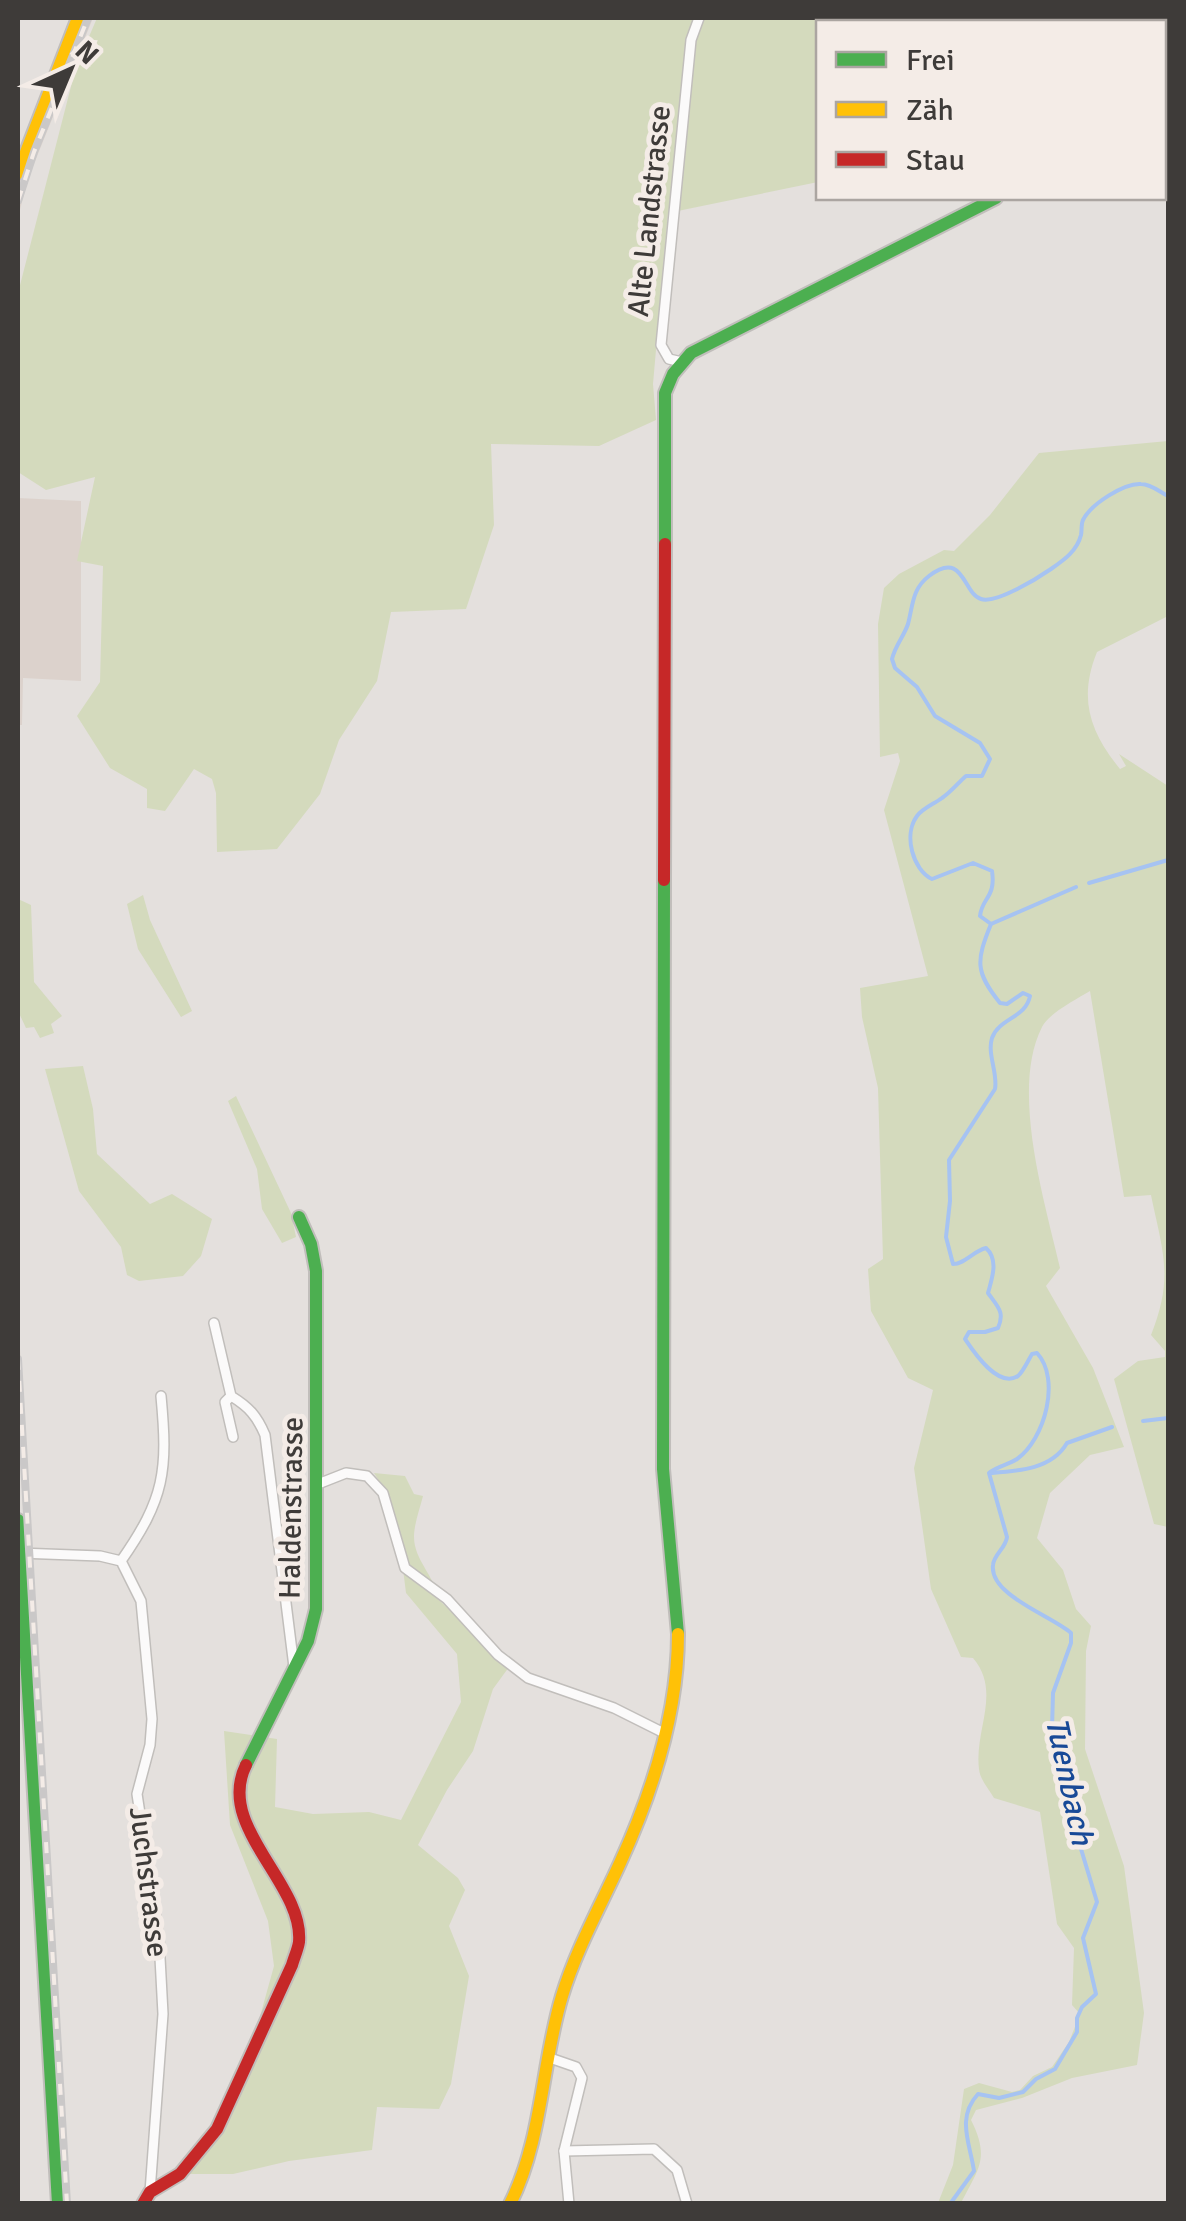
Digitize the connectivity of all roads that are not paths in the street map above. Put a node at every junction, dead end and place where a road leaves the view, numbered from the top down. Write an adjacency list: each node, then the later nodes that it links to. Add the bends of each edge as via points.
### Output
1 (78, 18): 3 (street)
2 (699, 18): 5 (street, Alte Landstrasse, via 691,40 661,346 669,359)
3 (18, 172)
4 (992, 200): 5 (street)
5 (682, 362): 16 (street, via 665,393 663,1450 677,1672)
6 (299, 1217): 11 (street, Haldenstrasse, via 316,1271)
7 (214, 1323): 9 (street)
8 (161, 1396): 14 (street, via 166,1467 144,1528)
9 (230, 1396): 10 (street, via 224,1402); 15 (street, via 257,1416 265,1436)
10 (232, 1437)
11 (318, 1484): 15 (street, Haldenstrasse, via 316,1609); 16 (street, via 346,1474 367,1476 383,1493 405,1568 498,1655 528,1678)
12 (18, 1520): 13 (street)
13 (19, 1553): 14 (street); 20 (street)
14 (121, 1561): 19 (street, Juchstrasse, via 141,1601 152,1719 137,1794 163,2014)
15 (294, 1670): 19 (street, Haldenstrasse, via 241,1776 243,1817 295,1914 299,1940 218,2130 180,2174)
16 (664, 1733): 17 (street, via 628,1844 573,1965)
17 (550, 2058): 18 (street, via 576,2067 582,2078); 21 (street, via 527,2164)
18 (564, 2151): 22 (street); 23 (street, via 654,2150 676,2170)
19 (147, 2198)
20 (58, 2204)
21 (510, 2204)
22 (569, 2204)
23 (688, 2204)

